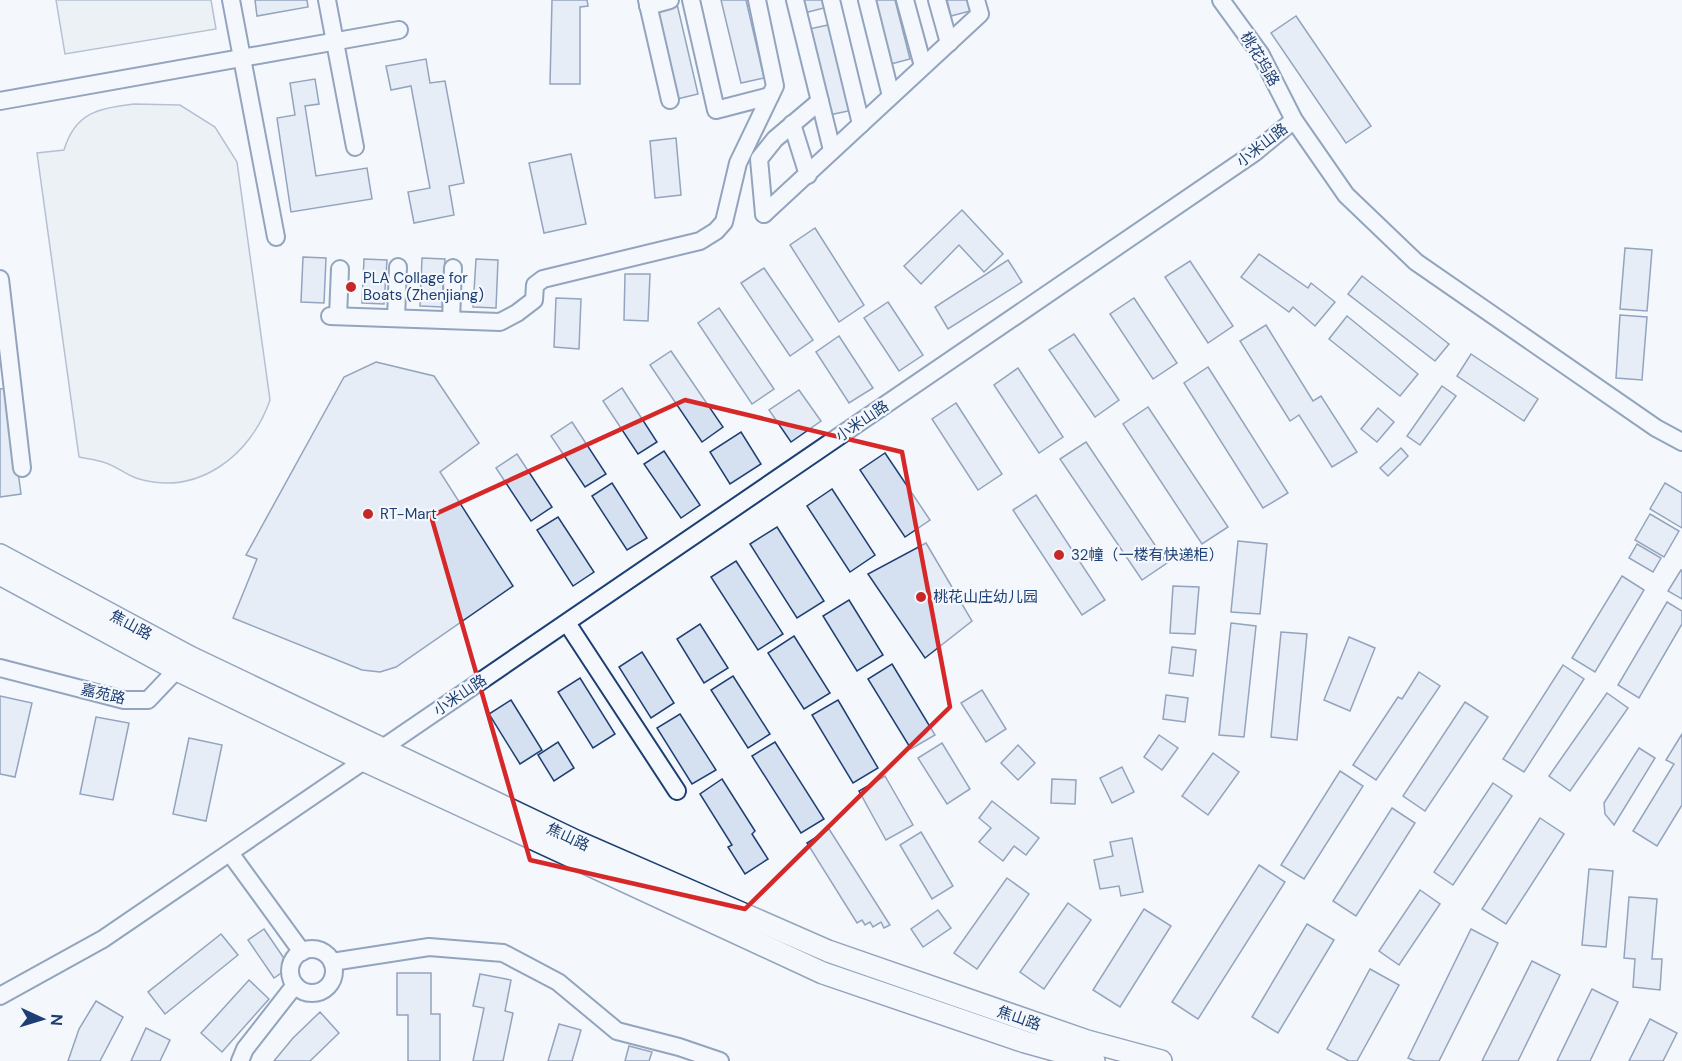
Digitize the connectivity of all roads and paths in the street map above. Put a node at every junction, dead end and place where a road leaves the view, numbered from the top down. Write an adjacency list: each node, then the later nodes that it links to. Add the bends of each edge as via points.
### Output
1 (231, 0): 17 (street)
2 (327, 0): 15 (street)
3 (670, 0): 13 (street)
4 (691, 0): 19 (street, via 716,110)
5 (757, 0): 19 (street, via 775,86)
6 (795, 0): 23 (street)
7 (831, 0): 26 (street)
8 (867, 0): 20 (street)
9 (905, 0): 18 (street)
10 (936, 0): 16 (street)
11 (976, 0): 16 (street, via 980,14)
12 (1221, 0): 24 (street, 桃花坞路, via 1261,55)
13 (647, 3): 21 (street)
14 (399, 30): 15 (street)
15 (335, 42): 17 (street); 27 (street)
16 (949, 43): 18 (street)
17 (242, 58): 22 (street); 30 (street)
18 (923, 66): 20 (street)
19 (770, 96): 36 (street, via 738,163 724,222 716,231 700,241 543,279 535,285 534,300 500,322)
20 (891, 96): 26 (street)
21 (670, 100)
22 (0, 101)
23 (820, 101): 25 (street); 28 (street)
24 (1294, 120): 37 (street, 小米山路, via 1346,195 1416,262); 41 (street, 小米山路, via 1254,153)
25 (792, 124): 29 (street); 29 (street, via 759,159 764,214)
26 (861, 124): 28 (street)
27 (355, 147)
28 (832, 150): 29 (street)
29 (808, 175)
30 (276, 237)
31 (398, 267): 35 (street)
32 (453, 268): 36 (street)
33 (340, 269): 35 (street, via 334,316)
34 (0, 279): 38 (street)
35 (396, 318): 36 (street)
36 (451, 320)
37 (1682, 442)
38 (22, 468)
39 (0, 555): 42 (main road, 焦山路)
40 (0, 574): 42 (main road, 焦山路)
41 (567, 623): 44 (street, 小米山路); 46 (street)
42 (183, 664): 43 (street, 嘉苑路, via 148,700 124,700); 44 (main road, 焦山路); 45 (main road, 焦山路)
43 (0, 668)
44 (383, 749): 45 (street, 小米山路); 55 (main road, 焦山路, via 576,841 828,951 1087,1041)
45 (365, 761): 47 (street, 小米山路); 54 (main road, 焦山路, via 823,973 1025,1042)
46 (676, 791)
47 (230, 853): 48 (street); 51 (street, 小米山路, via 103,939)
48 (302, 952): 49 (street, via 322,952); 50 (street, via 292,963 291,978)
49 (332, 962): 50 (street, via 333,976 326,988 314,993); 53 (street, via 429,947 503,953 558,982 616,1031)
50 (295, 985): 52 (street, via 245,1048)
51 (0, 996)
52 (240, 1061)
53 (720, 1061)
54 (1094, 1061)
55 (1161, 1061)

